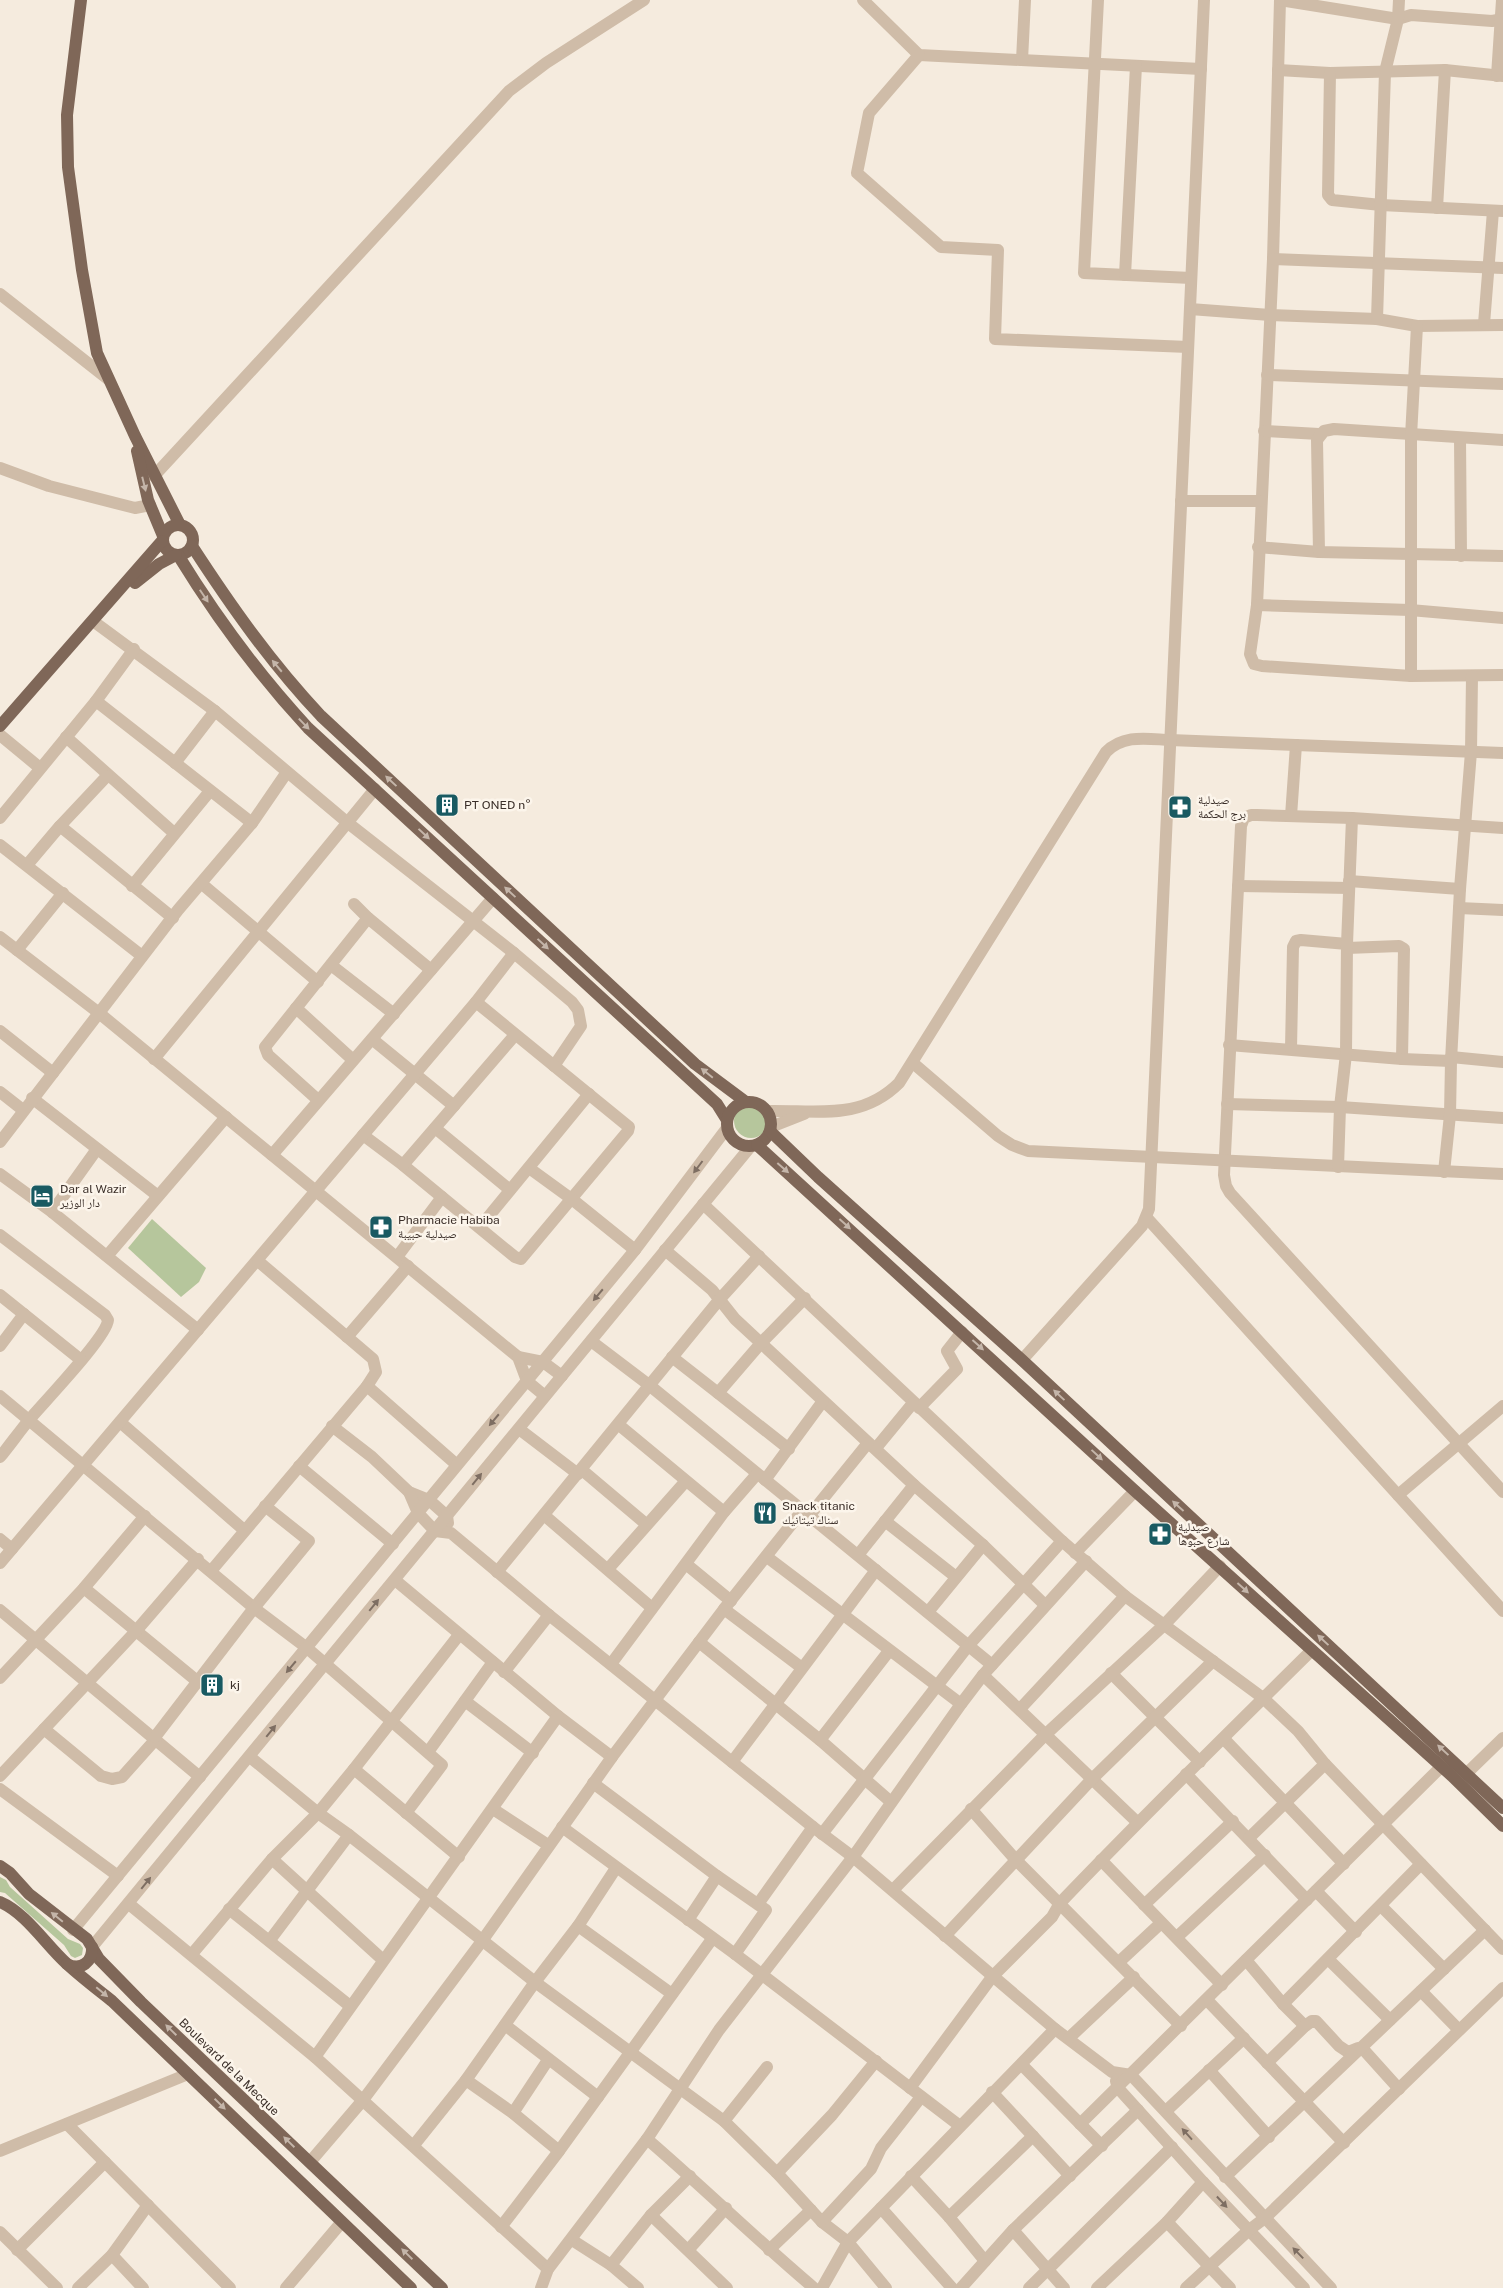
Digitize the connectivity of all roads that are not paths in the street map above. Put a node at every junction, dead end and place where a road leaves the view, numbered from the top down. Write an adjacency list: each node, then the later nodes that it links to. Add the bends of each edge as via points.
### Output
1 (81, 0): 40 (main road, via 67,115 68,167 97,353)
2 (644, 0): 50 (street, via 546,63 509,91)
3 (863, 0): 12 (street)
4 (1025, 0): 13 (street)
5 (1098, 0): 14 (street)
6 (1204, 0): 16 (street)
7 (1280, 0): 10 (street); 17 (street)
8 (1399, 0): 10 (street)
9 (1502, 0): 11 (street)
10 (1398, 19): 11 (street, via 1411,15); 19 (street)
11 (1502, 19): 21 (street)
12 (919, 55): 13 (street); 38 (street, via 869,113 857,173 942,247 998,250 995,339)
13 (1022, 60): 14 (street)
14 (1095, 64): 15 (street); 29 (street, via 1084,272)
15 (1136, 66): 16 (street); 29 (street)
16 (1201, 69): 30 (street)
17 (1278, 70): 20 (street); 25 (street)
18 (1445, 70): 19 (street); 21 (street); 23 (street)
19 (1385, 72): 20 (street); 22 (street)
20 (1330, 73): 22 (street, via 1329,198)
21 (1500, 76)
22 (1381, 206): 23 (street); 26 (street)
23 (1437, 208): 24 (street)
24 (1498, 211): 27 (street)
25 (1273, 259): 26 (street); 33 (street)
26 (1379, 262): 27 (street); 34 (street)
27 (1489, 267): 28 (street); 35 (street)
28 (1503, 268)
29 (1125, 275): 30 (street)
30 (1191, 278): 32 (street)
31 (0, 294): 40 (street)
32 (1190, 309): 33 (street); 38 (street)
33 (1270, 315): 34 (street); 39 (street)
34 (1377, 319): 37 (street)
35 (1484, 324): 36 (street); 37 (street)
36 (1503, 325)
37 (1417, 326): 41 (street)
38 (1188, 347): 51 (street)
39 (1267, 375): 41 (street); 43 (street)
40 (108, 379): 45 (main road)
41 (1414, 382): 42 (street); 46 (street)
42 (1503, 384)
43 (1264, 432): 44 (street); 52 (street)
44 (1319, 434): 46 (street, via 1334,430); 58 (street)
45 (135, 436): 50 (main road); 53 (main road, one-way to 53)
46 (1411, 436): 47 (street); 60 (street)
47 (1460, 438): 48 (street); 61 (street)
48 (1503, 440)
49 (0, 468): 53 (street, via 48,486 135,508)
50 (154, 476): 54 (main road)
51 (1181, 501): 52 (street); 77 (street)
52 (1260, 501): 57 (street)
53 (150, 505): 55 (main road)
54 (180, 525): 55 (main road, via 171,526); 56 (main road, via 191,532)
55 (163, 539): 59 (main road, via 166,550); 63 (main road)
56 (192, 546): 59 (main road, via 187,552); 143 (main road, one-way to 56, via 695,1064 321,716 250,633)
57 (1258, 547): 58 (street); 64 (street)
58 (1319, 552): 60 (street)
59 (177, 555): 63 (main road, via 159,564); 85 (main road, one-way to 85, via 234,640 278,695 308,728)
60 (1411, 555): 61 (street); 65 (street)
61 (1461, 556): 62 (street)
62 (1503, 556)
63 (108, 604): 67 (main road)
64 (1256, 605): 65 (street); 70 (street, via 1250,654 1254,664)
65 (1410, 610): 66 (street); 70 (street)
66 (1503, 618)
67 (93, 621): 68 (street); 74 (main road)
68 (134, 649): 72 (street); 73 (street)
69 (1503, 675): 71 (street)
70 (1411, 676): 71 (street)
71 (1472, 676): 79 (street)
72 (96, 701): 76 (street); 81 (street)
73 (215, 711): 81 (street); 83 (street)
74 (0, 726)
75 (0, 735): 82 (street)
76 (66, 737): 82 (street); 84 (street)
77 (1170, 740): 78 (street); 135 (street, via 1128,739 1116,743 1106,752); 161 (street)
78 (1296, 745): 79 (street); 87 (street)
79 (1471, 752): 80 (street); 93 (street)
80 (1503, 753)
81 (174, 763): 86 (street)
82 (40, 768): 88 (street)
83 (287, 772): 90 (street); 91 (street)
84 (107, 776): 92 (street); 95 (street)
85 (375, 789): 91 (street); 104 (main road, one-way to 104)
86 (210, 791): 90 (street); 95 (street)
87 (1291, 816): 89 (street); 101 (street, via 1251,815 1244,818)
88 (0, 818)
89 (1352, 818): 93 (street); 99 (street)
90 (252, 823): 98 (street)
91 (348, 823): 110 (street); 111 (street)
92 (60, 826): 97 (street); 100 (street)
93 (1467, 826): 94 (street); 102 (street)
94 (1503, 828)
95 (174, 833): 100 (street)
96 (0, 845): 97 (street)
97 (27, 865): 103 (street)
98 (202, 884): 108 (street); 111 (street)
99 (1349, 884): 101 (street); 102 (street); 113 (street)
100 (132, 886): 108 (street)
101 (1238, 886): 127 (street)
102 (1460, 889): 106 (street)
103 (63, 892): 114 (street); 116 (street)
104 (493, 898): 110 (street); 153 (main road, one-way to 153, via 717,1104)
105 (354, 904): 109 (street)
106 (1459, 908): 107 (street); 132 (street)
107 (1503, 910)
108 (173, 918): 116 (street)
109 (368, 918): 117 (street); 118 (street)
110 (474, 922): 115 (street); 118 (street)
111 (259, 931): 119 (street); 130 (street)
112 (0, 937): 114 (street)
113 (1347, 946): 128 (street, via 1301,940 1293,946); 129 (street); 131 (street, via 1399,946 1404,949)
114 (18, 950): 122 (street)
115 (514, 953): 120 (street); 136 (street, via 578,1010 581,1026)
116 (142, 956): 122 (street)
117 (331, 965): 119 (street); 123 (street)
118 (431, 970): 123 (street)
119 (318, 982): 121 (street)
120 (476, 1002): 125 (street); 138 (street)
121 (296, 1008): 133 (street); 142 (street, via 267,1043 266,1051)
122 (99, 1013): 130 (street); 137 (street)
123 (394, 1014): 126 (street)
124 (0, 1031): 137 (street)
125 (515, 1035): 136 (street); 145 (street)
126 (372, 1039): 133 (street); 138 (street)
127 (1229, 1045): 128 (street); 144 (street)
128 (1291, 1049): 129 (street)
129 (1346, 1054): 131 (street); 146 (street)
130 (154, 1059): 151 (street)
131 (1402, 1059): 132 (street)
132 (1451, 1059): 134 (street); 150 (street)
133 (353, 1060): 142 (street)
134 (1503, 1062)
135 (913, 1063): 149 (street, via 899,1083 874,1102 847,1110); 161 (street, via 998,1136 1020,1148 1036,1152)
136 (554, 1066): 140 (street)
137 (53, 1072): 141 (street)
138 (415, 1074): 145 (street); 156 (street)
139 (0, 1092): 147 (street)
140 (589, 1094): 165 (street); 173 (street, via 629,1126)
141 (32, 1098): 147 (street); 159 (street)
142 (318, 1100): 160 (street)
143 (746, 1102): 148 (main road, via 758,1104); 153 (main road, via 731,1112)
144 (1227, 1104): 146 (street); 162 (street)
145 (454, 1106): 154 (street)
146 (1340, 1107): 150 (street); 164 (street)
147 (23, 1110): 157 (street)
148 (768, 1111): 149 (street); 155 (main road)
149 (818, 1111): 155 (street, via 795,1117)
150 (1450, 1115): 152 (street); 166 (street)
151 (226, 1117): 160 (street); 171 (street)
152 (1503, 1118)
153 (727, 1124): 158 (main road, via 733,1139 745,1146); 179 (street, one-way to 179)
154 (435, 1128): 163 (street); 169 (street)
155 (771, 1129): 158 (main road, via 763,1142); 199 (main road, via 818,1177)
156 (363, 1135): 163 (street); 170 (street)
157 (0, 1142)
158 (754, 1145): 174 (street); 191 (main road, one-way to 191)
159 (97, 1149): 171 (street); 175 (street)
160 (272, 1155): 170 (street)
161 (1152, 1156): 162 (street); 176 (street)
162 (1225, 1160): 164 (street); 217 (street, via 1224,1182 1230,1193)
163 (403, 1165): 172 (street)
164 (1338, 1167): 166 (street)
165 (529, 1168): 169 (street); 173 (street)
166 (1444, 1172): 168 (street)
167 (0, 1174): 175 (street)
168 (1503, 1174)
169 (510, 1190): 177 (street)
170 (316, 1191): 183 (street); 184 (street)
171 (158, 1196): 181 (street)
172 (442, 1197): 177 (street); 183 (street)
173 (573, 1200): 177 (street, via 521,1259); 179 (street)
174 (703, 1204): 180 (street); 182 (street)
175 (52, 1212): 181 (street)
176 (1147, 1218): 199 (street); 230 (street)
177 (480, 1227)
178 (3, 1242): 198 (street, via 105,1315 108,1320 106,1328)
179 (635, 1250): 200 (street, one-way to 200)
180 (665, 1250): 188 (street, via 712,1290); 193 (street)
181 (107, 1256): 190 (street)
182 (759, 1256): 187 (street); 188 (street)
183 (397, 1257): 185 (street)
184 (258, 1261): 190 (street); 192 (street)
185 (408, 1266): 192 (street); 196 (street)
186 (0, 1295): 189 (street)
187 (805, 1298): 194 (street); 209 (street)
188 (719, 1300): 194 (street); 197 (street)
189 (24, 1314): 195 (street); 198 (street)
190 (198, 1330): 212 (street)
191 (962, 1332): 209 (street, via 947,1351 957,1369); 227 (main road, one-way to 227)
192 (348, 1337): 204 (street, via 375,1363 376,1372)
193 (590, 1341): 201 (street); 203 (street)
194 (762, 1342): 205 (street); 208 (street)
195 (0, 1346)
196 (518, 1357): 200 (street); 202 (street)
197 (672, 1357): 203 (street); 205 (street)
198 (81, 1360): 211 (street)
199 (1022, 1360): 320 (main road, one-way to 199)
200 (543, 1362): 201 (street); 202 (street)
201 (562, 1376): 207 (street)
202 (527, 1380): 207 (street); 221 (street, one-way to 221)
203 (649, 1385): 213 (street); 224 (street)
204 (367, 1386): 214 (street); 221 (street)
205 (718, 1393): 218 (street)
206 (0, 1396): 211 (street)
207 (545, 1396): 215 (street)
208 (823, 1401): 216 (street); 218 (street)
209 (916, 1405): 216 (street); 245 (street)
210 (1503, 1406): 217 (street)
211 (29, 1420): 219 (street); 220 (street)
212 (120, 1422): 220 (street); 241 (street)
213 (619, 1425): 223 (street); 225 (street)
214 (332, 1426): 222 (street); 229 (street)
215 (519, 1429): 223 (street); 238 (street, one-way to 215)
216 (872, 1445): 226 (street); 235 (street)
217 (1459, 1445): 228 (street); 230 (street)
218 (789, 1449): 224 (street)
219 (0, 1457)
220 (83, 1465): 237 (street); 248 (street)
221 (457, 1465): 231 (street)
222 (299, 1466): 232 (street); 246 (street)
223 (580, 1472): 236 (street); 240 (street)
224 (761, 1477): 233 (street); 235 (street)
225 (685, 1482): 233 (street); 240 (street)
226 (914, 1485): 239 (street); 247 (street)
227 (1136, 1491): 249 (street); 256 (main road)
228 (1503, 1491)
229 (409, 1492): 231 (street); 234 (street)
230 (1398, 1495): 271 (street)
231 (428, 1500): 234 (street); 238 (street)
232 (265, 1506): 241 (street); 268 (street, via 309,1541)
233 (724, 1512): 255 (street)
234 (418, 1513): 242 (street); 246 (street)
235 (806, 1514): 250 (street); 251 (street)
236 (544, 1515): 257 (street); 260 (street)
237 (145, 1516): 252 (street); 264 (street)
238 (447, 1516): 242 (street); 243 (street)
239 (885, 1521): 250 (street); 261 (street)
240 (646, 1524): 257 (street)
241 (244, 1530): 259 (street)
242 (435, 1531): 243 (street); 262 (street)
243 (451, 1533): 260 (street)
244 (0, 1539): 248 (street)
245 (1062, 1542): 249 (street); 263 (street)
246 (392, 1544): 281 (street)
247 (983, 1545): 261 (street); 263 (street)
248 (12, 1549): 254 (street)
249 (1076, 1553): 253 (street)
250 (858, 1554): 258 (street)
251 (767, 1557): 266 (street); 273 (street)
252 (198, 1559): 259 (street); 276 (street)
253 (1086, 1561): 265 (street); 267 (street)
254 (0, 1563)
255 (686, 1564): 266 (street); 269 (street)
256 (1220, 1566): 275 (street); 282 (main road, one-way to 282)
257 (608, 1569): 269 (street)
258 (876, 1570): 272 (street); 273 (street)
259 (211, 1571): 268 (street)
260 (496, 1572): 274 (street)
261 (956, 1577): 272 (street)
262 (395, 1580): 277 (street); 286 (street, one-way to 262)
263 (1024, 1585): 267 (street); 280 (street)
264 (84, 1588): 276 (street); 278 (street)
265 (1125, 1596): 275 (street); 301 (street)
266 (727, 1605): 279 (street); 288 (street)
267 (1045, 1605): 289 (street)
268 (254, 1608): 281 (street); 293 (street)
269 (652, 1608): 287 (street)
270 (0, 1610): 278 (street)
271 (1503, 1611)
272 (928, 1612): 280 (street)
273 (841, 1614): 283 (street); 288 (street)
274 (550, 1615): 287 (street); 290 (street)
275 (1164, 1625): 284 (street); 291 (street)
276 (136, 1631): 293 (street); 294 (street)
277 (459, 1635): 285 (street); 304 (street)
278 (34, 1640): 292 (street); 294 (street)
279 (699, 1642): 297 (street); 299 (street)
280 (968, 1646): 289 (street); 295 (street)
281 (306, 1648): 286 (street); 323 (street, one-way to 323)
282 (1312, 1650): 296 (street); 318 (main road)
283 (889, 1651): 295 (street); 310 (street)
284 (1213, 1661): 296 (street); 303 (street)
285 (493, 1662): 290 (street); 298 (street)
286 (325, 1664): 304 (street); 313 (street, one-way to 286)
287 (611, 1664): 297 (street)
288 (802, 1668): 299 (street)
289 (988, 1670): 300 (street); 301 (street)
290 (504, 1672): 302 (street)
291 (1111, 1673): 303 (street); 306 (street)
292 (0, 1678)
293 (197, 1681): 307 (street)
294 (87, 1683): 305 (street); 307 (street)
295 (938, 1687): 300 (street); 325 (street)
296 (1263, 1698): 309 (street); 317 (street, via 1298,1731)
297 (656, 1700): 314 (street); 315 (street)
298 (465, 1701): 311 (street); 312 (street)
299 (777, 1704): 310 (street); 315 (street)
300 (961, 1704): 328 (street)
301 (1020, 1709): 306 (street)
302 (558, 1716): 312 (street); 314 (street)
303 (1155, 1717): 316 (street); 324 (street)
304 (390, 1722): 311 (street); 319 (street)
305 (44, 1729): 307 (street, via 101,1776 112,1778 122,1777); 322 (street)
306 (1045, 1735): 324 (street); 332 (street)
307 (155, 1738): 323 (street)
308 (1503, 1738): 320 (street)
309 (1224, 1739): 316 (street); 329 (street)
310 (820, 1740): 325 (street)
311 (428, 1752): 334 (street, via 442,1765)
312 (533, 1753): 331 (street)
313 (250, 1757): 333 (street); 362 (street, one-way to 313)
314 (612, 1757): 326 (street)
315 (732, 1762): 340 (street)
316 (1200, 1762): 321 (street)
317 (1325, 1764): 329 (street); 337 (street)
318 (1442, 1766): 337 (street); 338 (main road)
319 (354, 1769): 333 (street); 334 (street)
320 (1467, 1773): 330 (main road)
321 (1186, 1774): 335 (street); 336 (street)
322 (0, 1776)
323 (200, 1777): 354 (street)
324 (1092, 1779): 336 (street); 347 (street)
325 (864, 1780): 328 (street); 340 (street)
326 (593, 1783): 339 (street); 355 (street)
327 (0, 1789): 354 (street)
328 (891, 1802): 346 (street)
329 (1285, 1802): 342 (street); 350 (street)
330 (1503, 1808)
331 (493, 1809): 343 (street); 345 (street)
332 (971, 1809): 347 (street); 356 (street)
333 (318, 1813): 341 (street); 348 (street)
334 (406, 1813): 345 (street)
335 (1233, 1821): 342 (street); 364 (street)
336 (1137, 1822): 349 (street)
337 (1383, 1824): 350 (street); 351 (street)
338 (1503, 1826)
339 (562, 1827): 343 (street); 352 (street)
340 (817, 1830): 346 (street); 363 (street)
341 (349, 1835): 357 (street); 359 (street)
342 (1249, 1838): 344 (street)
343 (548, 1845): 377 (street)
344 (1265, 1855): 358 (street); 374 (street)
345 (459, 1857): 359 (street)
346 (852, 1857): 356 (street); 388 (street)
347 (1015, 1859): 361 (street); 373 (street)
348 (272, 1860): 357 (street); 366 (street)
349 (1101, 1860): 361 (street); 364 (street)
350 (1344, 1864): 358 (street)
351 (1421, 1864): 365 (street); 371 (street)
352 (616, 1868): 367 (street); 369 (street)
353 (2, 1869): 370 (main road, Boulevard de la Mecque, one-way to 353)
354 (118, 1876): 370 (street)
355 (717, 1876): 363 (street); 367 (street)
356 (893, 1890): 373 (street)
357 (308, 1891): 376 (street); 383 (street)
358 (1312, 1895): 372 (street); 384 (street)
359 (428, 1899): 377 (street); 383 (street)
360 (0, 1902): 385 (main road, via 44,1938)
361 (1060, 1903): 386 (street); 390 (street, via 1052,1917)
362 (129, 1904): 378 (street); 380 (street)
363 (758, 1904): 381 (street, via 766,1910)
364 (1144, 1905): 368 (street)
365 (1381, 1906): 372 (street); 387 (street)
366 (229, 1909): 376 (street); 380 (street)
367 (688, 1920): 375 (street)
368 (1161, 1923): 374 (street); 386 (street)
369 (578, 1926): 391 (street); 395 (street)
370 (74, 1930): 378 (main road, Boulevard de la Mecque)
371 (1485, 1930): 379 (street); 387 (street)
372 (1356, 1932): 382 (street)
373 (946, 1936): 390 (street)
374 (1177, 1937): 392 (street)
375 (712, 1939): 381 (street); 395 (street)
376 (270, 1940): 398 (street)
377 (482, 1941): 391 (street); 427 (street)
378 (92, 1947): 385 (main road, via 91,1957 84,1965 74,1967); 446 (main road, Boulevard de la Mecque, one-way to 378, via 141,2002)
379 (1503, 1949)
380 (192, 1954): 409 (street)
381 (735, 1954): 388 (street)
382 (1328, 1959): 397 (street); 399 (street)
383 (383, 1960): 398 (street)
384 (1246, 1960): 392 (street); 397 (street)
385 (65, 1962): 417 (main road, one-way to 417, via 112,2001)
386 (1120, 1962): 389 (street)
387 (1444, 1969): 394 (street)
388 (762, 1975): 411 (street); 420 (street, via 719,2030)
389 (1134, 1977): 401 (street); 405 (street)
390 (992, 1978): 403 (street); 421 (street)
391 (535, 1982): 400 (street); 408 (street)
392 (1222, 1985): 396 (street)
393 (1503, 1988): 404 (street)
394 (1421, 1991): 399 (street); 404 (street)
395 (672, 1994): 408 (street)
396 (1207, 2000): 401 (street); 406 (street)
397 (1283, 2004): 402 (street)
398 (350, 2006): 409 (street)
399 (1390, 2020): 407 (street)
400 (505, 2025): 410 (street); 419 (street)
401 (1181, 2026): 418 (street)
402 (1305, 2026): 407 (street, via 1316,2022 1348,2052); 412 (street)
403 (1055, 2029): 405 (street); 413 (street)
404 (1458, 2030): 423 (street)
405 (1069, 2038): 416 (street)
406 (1244, 2038): 412 (street); 415 (street)
407 (1361, 2048): 423 (street); 428 (street)
408 (629, 2053): 420 (street); 425 (street)
409 (315, 2057): 427 (street)
410 (548, 2060): 425 (street); 431 (street)
411 (876, 2061): 421 (street); 447 (street, via 832,2115)
412 (1267, 2063): 428 (street)
413 (1022, 2064): 424 (street); 434 (street)
414 (768, 2067): 432 (street)
415 (1209, 2070): 430 (street); 437 (street)
416 (1112, 2072): 418 (street); 422 (street)
417 (188, 2074): 433 (street); 462 (main road, one-way to 462)
418 (1131, 2075): 422 (street); 430 (street)
419 (466, 2080): 431 (street); 440 (street)
420 (681, 2087): 432 (street); 438 (street)
421 (910, 2088): 426 (street)
422 (1118, 2088): 429 (street); 434 (street)
423 (1399, 2089): 439 (street)
424 (992, 2092): 435 (street); 436 (street)
425 (598, 2097): 444 (street)
426 (920, 2097): 435 (street); 460 (street, via 881,2148 871,2169)
427 (363, 2100): 440 (street); 446 (street)
428 (1304, 2102): 437 (street); 439 (street)
429 (1138, 2110): 441 (street); 442 (street)
430 (1166, 2111): 451 (street, one-way to 430)
431 (513, 2113): 444 (street)
432 (724, 2121): 447 (street)
433 (67, 2124): 443 (street); 445 (street)
434 (1080, 2124): 441 (street)
435 (960, 2126): 449 (street)
436 (1033, 2136): 450 (street); 458 (street)
437 (1269, 2137): 451 (street)
438 (647, 2139): 448 (street); 467 (street)
439 (1344, 2143): 459 (street)
440 (414, 2145): 463 (street)
441 (1102, 2146): 450 (street)
442 (1172, 2147): 452 (street); 477 (street)
443 (0, 2151)
444 (559, 2151): 463 (street)
445 (105, 2162): 453 (street); 470 (street)
446 (310, 2162): 484 (main road, Boulevard de la Mecque, one-way to 446)
447 (777, 2172): 456 (street)
448 (690, 2176): 454 (street); 457 (street)
449 (911, 2176): 455 (street); 458 (street)
450 (1070, 2176): 464 (street)
451 (1225, 2177): 459 (street)
452 (1203, 2182): 461 (street); 465 (street, one-way to 465)
453 (148, 2205): 472 (street); 481 (street)
454 (726, 2208): 469 (street); 471 (street)
455 (880, 2208): 468 (street); 491 (street)
456 (811, 2210): 460 (street); 471 (street)
457 (652, 2215): 469 (street); 474 (street)
458 (950, 2217): 473 (street)
459 (1265, 2218): 465 (street); 499 (street, one-way to 459)
460 (822, 2222): 468 (street)
461 (1167, 2222): 475 (street); 495 (street)
462 (341, 2223): 482 (street); 483 (main road)
463 (501, 2226): 476 (street)
464 (1013, 2230): 473 (street); 477 (street)
465 (1249, 2230): 475 (street); 498 (street)
466 (0, 2232): 470 (street)
467 (572, 2240): 474 (street); 476 (street)
468 (848, 2242): 489 (street); 490 (street)
469 (689, 2249): 487 (street)
470 (18, 2250): 478 (street)
471 (769, 2250): 488 (street)
472 (112, 2255): 479 (street); 480 (street)
473 (985, 2261): 492 (street)
474 (610, 2265): 486 (street)
475 (1210, 2266): 496 (street); 497 (street)
476 (548, 2269): 485 (street)
477 (1048, 2271): 493 (street); 494 (street)
478 (57, 2288)
479 (78, 2288)
480 (143, 2288)
481 (230, 2288)
482 (286, 2288)
483 (411, 2288)
484 (442, 2288)
485 (541, 2288)
486 (638, 2288)
487 (727, 2288)
488 (814, 2288)
489 (822, 2288)
490 (886, 2288)
491 (952, 2288)
492 (961, 2288)
493 (1029, 2288)
494 (1064, 2288)
495 (1097, 2288)
496 (1186, 2288)
497 (1230, 2288)
498 (1304, 2288)
499 (1332, 2288)

